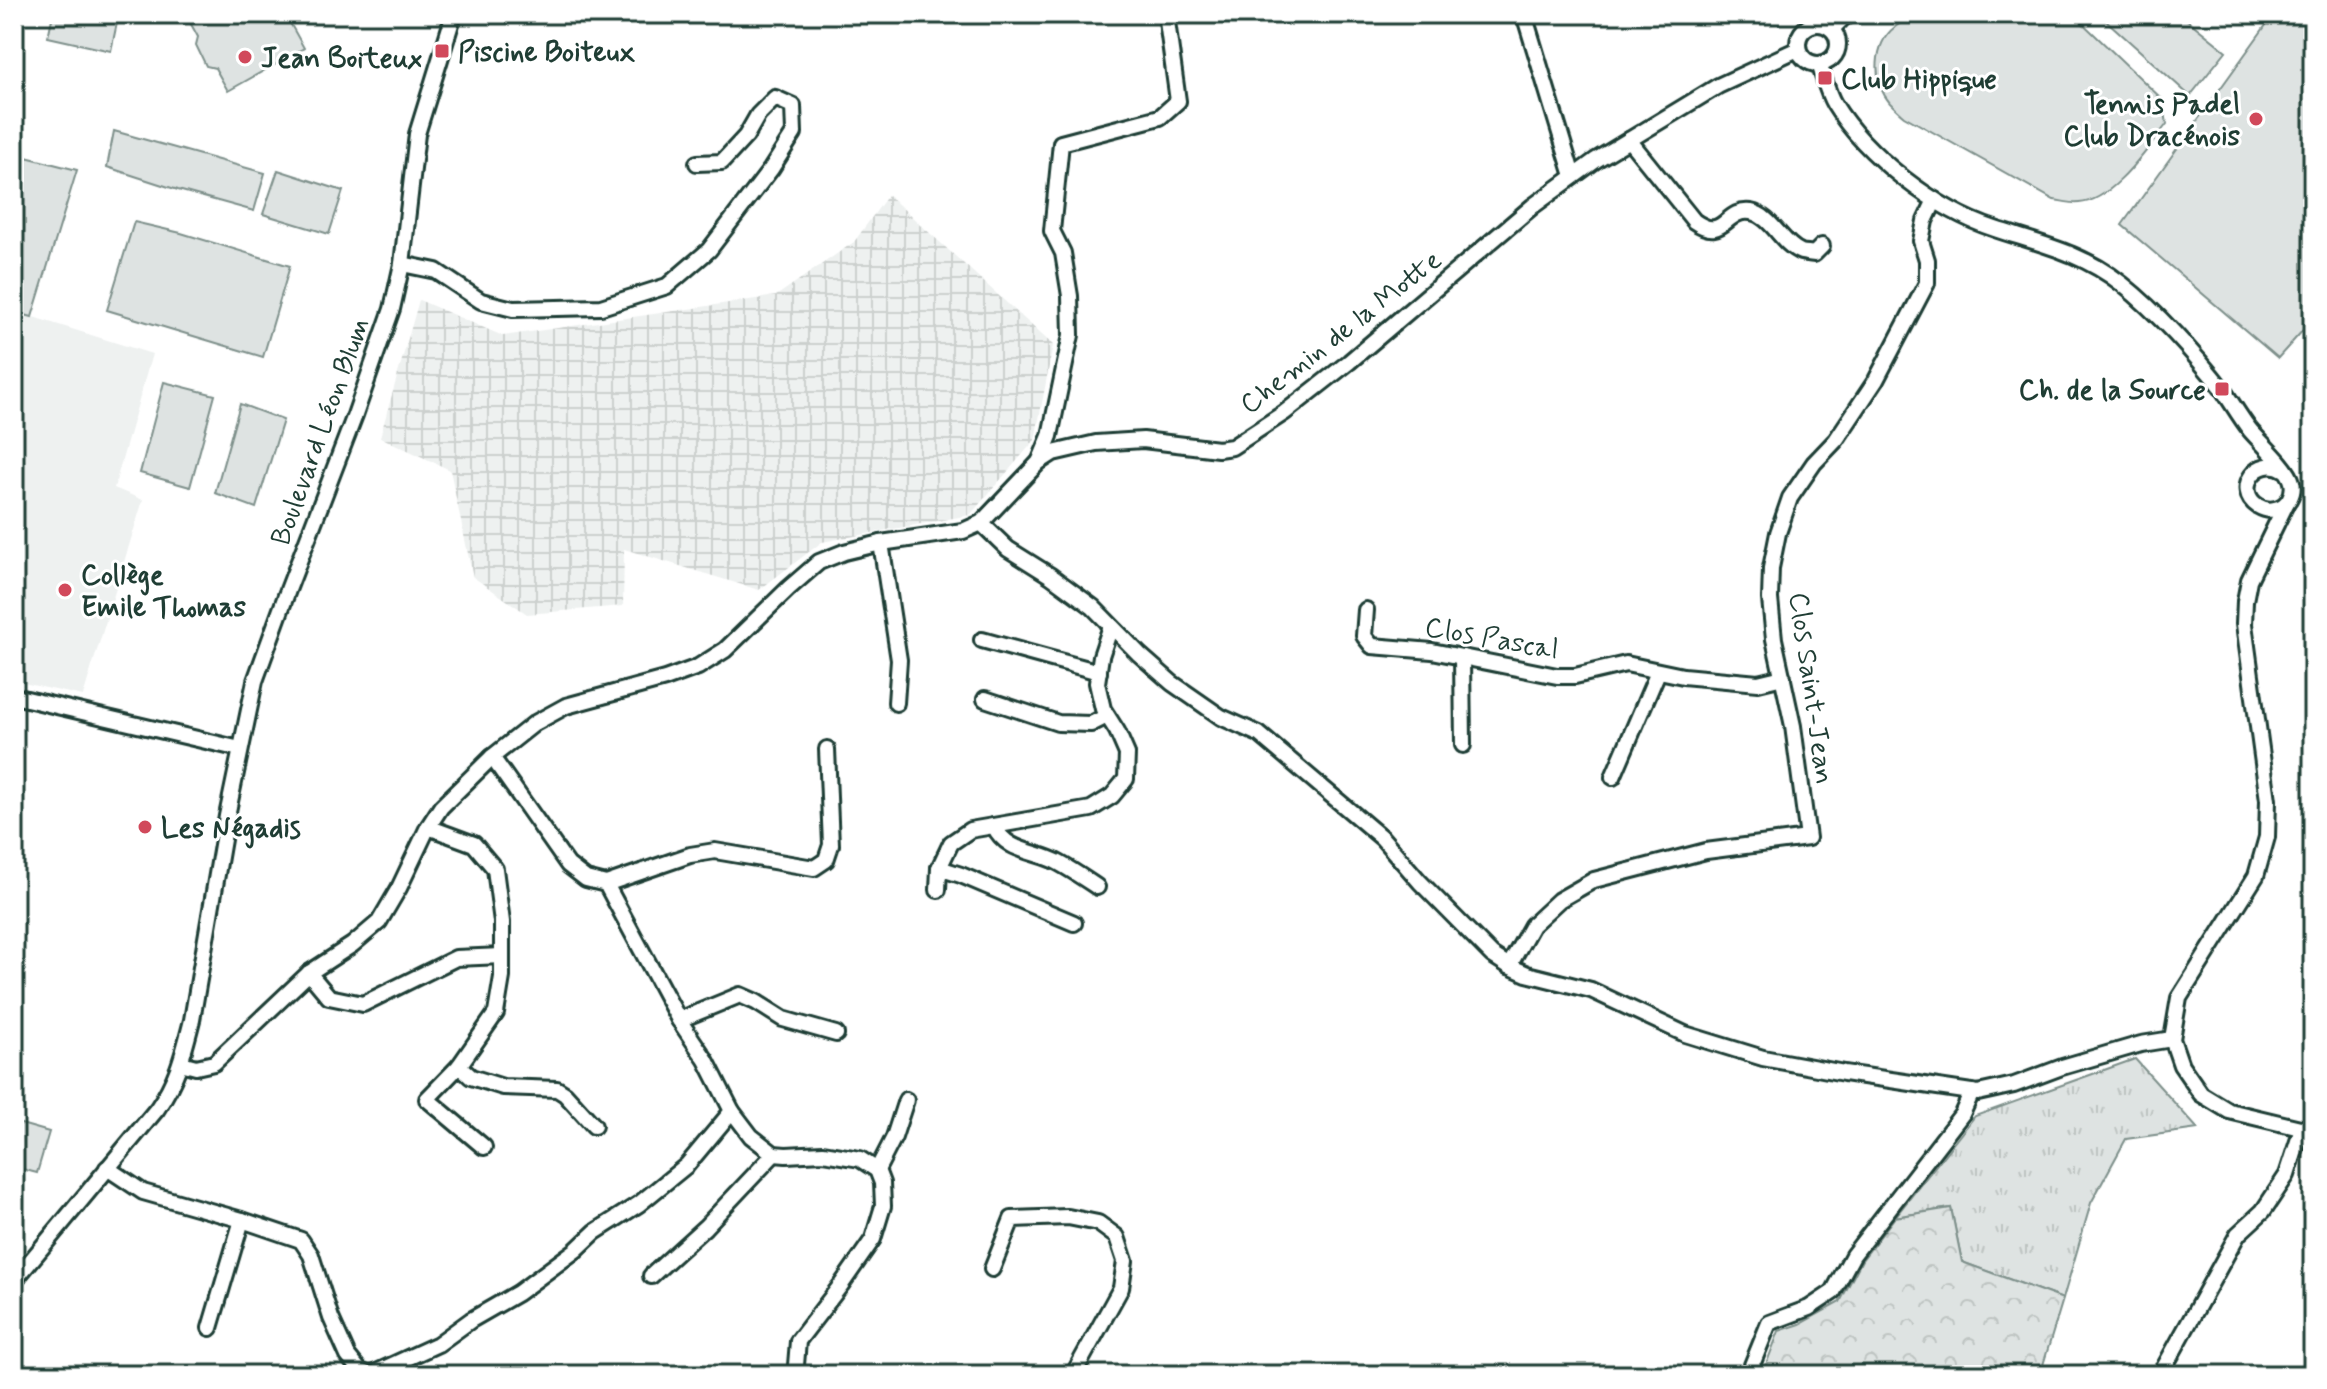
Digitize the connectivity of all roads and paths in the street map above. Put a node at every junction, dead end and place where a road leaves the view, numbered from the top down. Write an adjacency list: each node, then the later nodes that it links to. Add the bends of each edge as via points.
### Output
1 (454, 14): 14 (street, Boulevard Léon Blum, via 417,134)
2 (1166, 14): 16 (street, via 1178,101 1160,117 1061,143 1052,231 1063,253 1071,335 1050,436)
3 (1524, 14): 11 (street)
4 (1850, 14): 6 (street)
5 (1804, 20): 6 (street); 7 (street)
6 (1832, 29): 8 (street, via 1838,48)
7 (1798, 49): 8 (street, via 1806,60); 9 (street, Chemin de la Motte, via 1718,86)
8 (1819, 64): 12 (street, via 1833,102 1853,130)
9 (1629, 140): 11 (street, Chemin de la Motte); 13 (street, via 1705,229 1717,229 1748,211 1760,215 1798,251 1814,254)
10 (697, 163): 14 (street, via 722,162 775,98 793,106 794,133 771,169 709,250 667,286 601,307 513,309 481,301 436,271)
11 (1573, 176): 16 (street, Chemin de la Motte, via 1349,362 1232,447 1143,440 1083,446)
12 (1935, 200): 15 (street, via 1974,222 2064,250 2121,283 2213,378); 30 (street, Clos Saint-Jean, via 1921,241 1927,283 1876,380 1790,498 1778,533 1770,599)
13 (1822, 246)
14 (402, 264): 36 (street, Boulevard Léon Blum, via 373,363 255,681)
15 (2250, 429): 17 (street); 18 (street)
16 (1039, 462): 21 (street, Chemin de la Motte)
17 (2285, 470): 18 (street, via 2271,465); 19 (street, via 2293,483)
18 (2254, 472): 20 (street, via 2248,488)
19 (2286, 503): 20 (street, via 2273,510); 22 (street)
20 (2259, 507): 22 (street)
21 (981, 523): 23 (street, via 963,531); 25 (street)
22 (2268, 541): 52 (street, via 2249,580 2244,624 2268,800 2267,837 2256,876 2179,998)
23 (881, 543): 33 (street, via 899,660); 38 (street, via 819,562 725,650 698,667 566,706)
24 (1366, 610): 27 (street, Clos Pascal, via 1364,636 1372,646)
25 (1111, 626): 28 (street); 48 (street, via 1172,683 1221,717 1259,734 1382,838 1492,955)
26 (982, 640): 28 (street)
27 (1462, 657): 29 (street, Clos Pascal, via 1557,676 1626,664); 35 (street)
28 (1099, 672): 34 (street)
29 (1658, 672): 30 (street, Clos Pascal, via 1758,683); 39 (street)
30 (1783, 677): 48 (street, Clos Saint-Jean, via 1808,838 1706,851 1594,880 1559,900 1532,925)
31 (14, 696): 36 (street)
32 (985, 699): 34 (street, via 1058,723 1091,724)
33 (896, 703)
34 (1107, 716): 40 (street, via 1127,754 1126,779 1112,796 1091,809)
35 (1463, 745)
36 (240, 749): 53 (street, Boulevard Léon Blum)
37 (827, 749): 43 (street, via 831,845 826,860 814,868 715,851)
38 (492, 757): 41 (street); 43 (street, via 568,865 586,879)
39 (1613, 777)
40 (994, 826): 42 (street, via 970,830 951,843); 44 (street, via 1011,846 1057,862)
41 (428, 827): 47 (street, via 474,844 495,869); 49 (street, via 379,922)
42 (939, 868): 45 (street); 46 (street)
43 (606, 884): 50 (street)
44 (1097, 887)
45 (938, 890)
46 (1074, 923)
47 (502, 956): 49 (street, via 456,958 363,1004 329,997); 54 (street, via 496,1013)
48 (1509, 966): 55 (street, via 1591,990 1685,1034 1763,1058)
49 (309, 973): 53 (street, via 214,1063)
50 (679, 1020): 51 (street, via 740,995 783,1019); 57 (street)
51 (836, 1034)
52 (2172, 1039): 55 (street); 59 (street, via 2181,1065 2201,1094 2229,1111)
53 (181, 1063): 62 (street, Boulevard Léon Blum, via 157,1109)
54 (459, 1066): 58 (street, via 471,1077 503,1087 557,1089); 60 (street, via 427,1099)
55 (1972, 1092): 71 (street, via 1962,1114 1853,1255 1833,1292 1769,1323)
56 (906, 1100): 63 (street)
57 (732, 1111): 61 (street); 64 (street, via 687,1165 518,1293 438,1344 370,1375 348,1356 301,1240)
58 (594, 1126)
59 (2308, 1130): 72 (street, via 2263,1211 2238,1234)
60 (484, 1147)
61 (774, 1154): 63 (street, via 823,1153 860,1159); 66 (street)
62 (107, 1168): 64 (street, via 143,1192); 67 (street, Boulevard Léon Blum)
63 (877, 1170): 69 (street, via 883,1206 873,1239 798,1341)
64 (242, 1220): 68 (street)
65 (992, 1269): 70 (street, via 1012,1219 1068,1217 1098,1223 1117,1237 1125,1261 1121,1288)
66 (651, 1276)
67 (14, 1281)
68 (210, 1328)
69 (799, 1375)
70 (1073, 1375)
71 (1748, 1375)
72 (2160, 1375)

